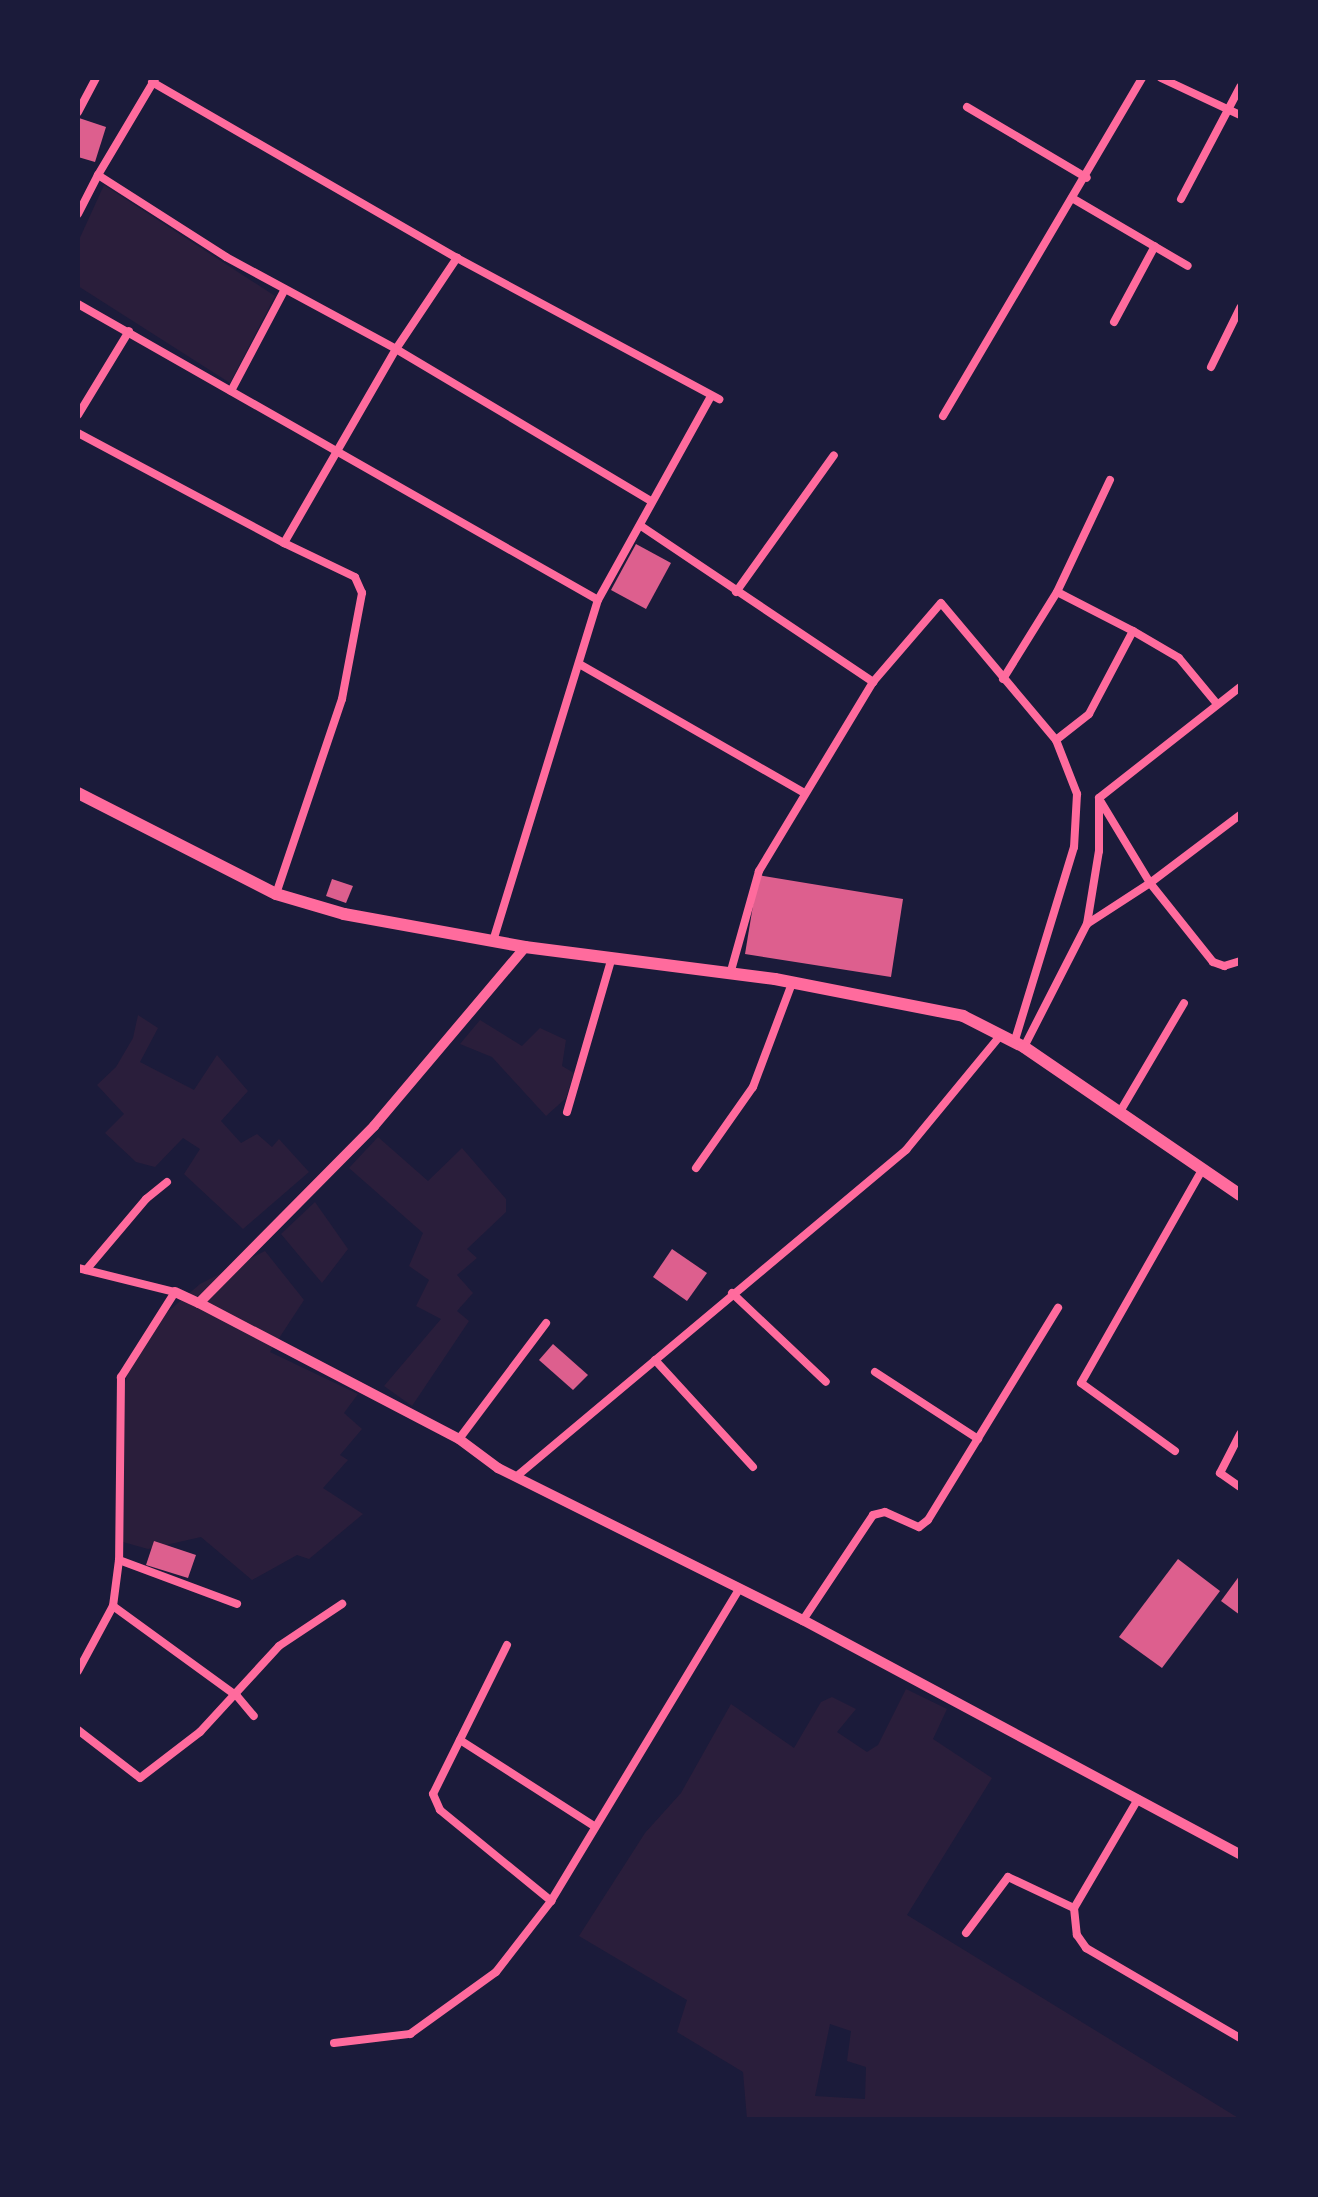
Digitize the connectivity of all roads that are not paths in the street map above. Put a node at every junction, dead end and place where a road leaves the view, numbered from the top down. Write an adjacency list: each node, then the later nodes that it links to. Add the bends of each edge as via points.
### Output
1 (96, 78): 8 (street)
2 (1142, 78): 11 (street)
3 (1161, 78): 7 (street)
4 (154, 80): 10 (street); 16 (street)
5 (1240, 87): 7 (street)
6 (967, 107): 11 (street)
7 (1228, 109): 9 (street); 13 (street)
8 (78, 112)
9 (1240, 115)
10 (98, 175): 14 (street); 18 (street)
11 (1087, 178): 12 (street)
12 (1072, 198): 15 (street); 27 (street)
13 (1181, 199)
14 (78, 214)
15 (1155, 246): 17 (street); 21 (street)
16 (457, 258): 23 (street); 32 (street, via 715,397)
17 (1188, 266)
18 (285, 289): 23 (street); 25 (street)
19 (78, 304): 22 (street)
20 (1240, 308): 24 (street)
21 (1114, 322)
22 (129, 331): 25 (street); 26 (street)
23 (396, 349): 29 (street); 32 (street)
24 (1211, 367)
25 (231, 391): 29 (street)
26 (78, 415)
27 (943, 416)
28 (78, 433): 34 (street)
29 (340, 452): 34 (street); 37 (street)
30 (834, 455): 35 (street)
31 (1110, 480): 36 (street)
32 (651, 501): 33 (street)
33 (641, 526): 35 (street); 37 (street)
34 (284, 543): 50 (street, via 355,577 362,593 342,699)
35 (736, 592): 41 (street)
36 (1057, 592): 38 (street); 40 (street)
37 (598, 600): 39 (street)
38 (1133, 631): 43 (street, via 1179,658); 44 (street, via 1089,714)
39 (581, 665): 45 (street); 52 (street, via 547,757)
40 (1003, 679): 41 (street, via 941,603); 44 (street)
41 (873, 682): 45 (street)
42 (1240, 687): 43 (street)
43 (1217, 704): 47 (street)
44 (1056, 740): 60 (street, via 1077,794 1074,847)
45 (803, 792): 56 (street, via 759,871)
46 (78, 793): 50 (main road)
47 (1099, 798): 49 (street); 51 (street, via 1099,851)
48 (1240, 815): 49 (street)
49 (1150, 883): 51 (street); 55 (street, via 1213,962 1224,966)
50 (276, 894): 52 (main road, via 344,914)
51 (1087, 924): 60 (street)
52 (493, 941): 53 (main road)
53 (525, 947): 54 (main road); 70 (street, via 374,1126)
54 (612, 957): 56 (main road); 62 (street)
55 (1240, 961)
56 (730, 974): 57 (main road)
57 (792, 983): 59 (main road, via 942,1011); 63 (street, via 753,1087)
58 (1184, 1003): 61 (street)
59 (1000, 1036): 60 (main road); 69 (street, via 906,1150)
60 (1019, 1045): 61 (main road)
61 (1121, 1110): 64 (main road)
62 (567, 1112)
63 (696, 1168)
64 (1202, 1170): 66 (main road); 79 (street, via 1081,1383)
65 (167, 1182): 67 (street)
66 (1240, 1195)
67 (82, 1269): 68 (street)
68 (175, 1292): 70 (street); 83 (street, via 118,1389)
69 (732, 1293): 73 (street); 75 (street)
70 (199, 1303): 77 (street)
71 (1058, 1308): 78 (street)
72 (546, 1323): 77 (street)
73 (655, 1360): 80 (street); 81 (street)
74 (875, 1372): 78 (street)
75 (826, 1382)
76 (1240, 1434): 82 (street, via 1220,1473)
77 (459, 1439): 81 (street)
78 (978, 1439): 88 (street, via 925,1523 913,1526 885,1512 868,1519)
79 (1175, 1451)
80 (753, 1467)
81 (517, 1476): 84 (street)
82 (1240, 1487)
83 (119, 1560): 85 (street); 87 (street)
84 (738, 1591): 88 (street); 96 (street)
85 (237, 1604)
86 (342, 1604): 91 (street, via 279,1646)
87 (113, 1606): 90 (street); 91 (street)
88 (803, 1620): 95 (street)
89 (507, 1645): 94 (street)
90 (78, 1671)
91 (237, 1696): 92 (street); 93 (street, via 140,1778)
92 (254, 1716)
93 (78, 1730)
94 (460, 1740): 96 (street); 98 (street, via 437,1780 434,1802)
95 (1138, 1799): 97 (street); 99 (street)
96 (594, 1826): 98 (street)
97 (1240, 1854)
98 (551, 1901): 102 (street, via 496,1972 441,2017 410,2034)
99 (1074, 1908): 100 (street, via 1008,1877); 101 (street, via 1075,1927 1086,1948)
100 (966, 1933)
101 (1240, 2038)
102 (334, 2043)

